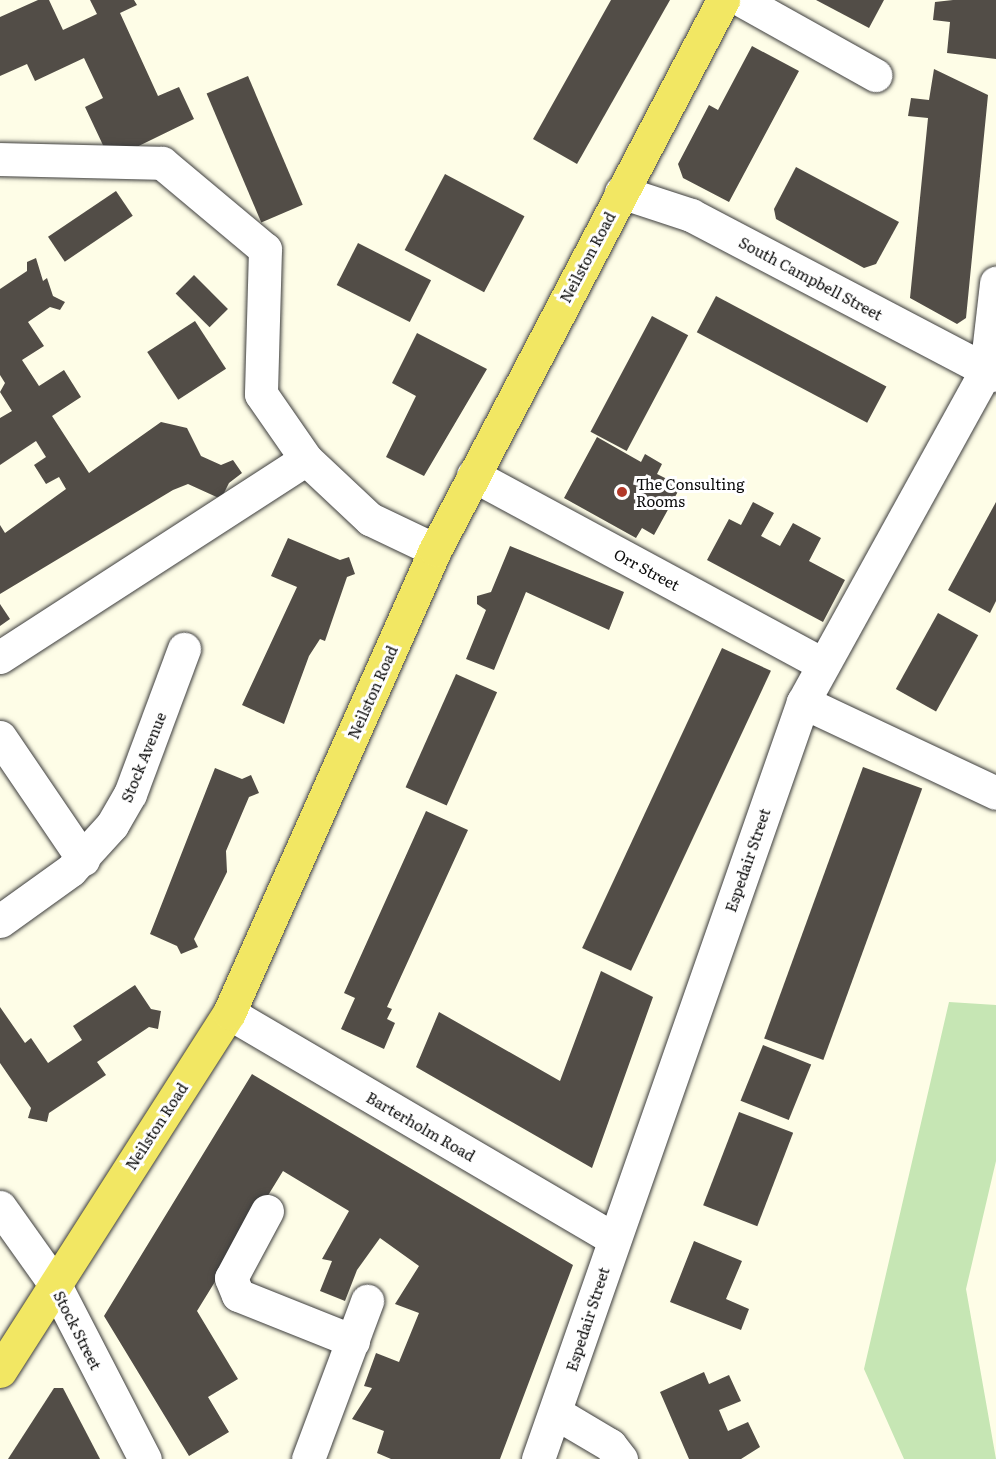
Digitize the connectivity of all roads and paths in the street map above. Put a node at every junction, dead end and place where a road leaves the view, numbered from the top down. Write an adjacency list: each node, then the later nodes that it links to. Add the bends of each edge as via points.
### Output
1 (723, 0): 5 (main road, Neilston Road)
2 (741, 0): 3 (street)
3 (875, 75)
4 (0, 159): 8 (street, via 162,163 265,249 261,394)
5 (621, 192): 7 (street, South Campbell Street, via 691,215); 9 (main road, Neilston Road)
6 (996, 283): 7 (street, Espedair Street)
7 (991, 372): 13 (street, Espedair Street)
8 (306, 459): 10 (street, via 370,519); 12 (street)
9 (473, 475): 10 (main road, Neilston Road); 13 (street, Orr Street)
10 (435, 550): 20 (main road, Neilston Road)
11 (184, 649): 18 (street, Stock Avenue, via 130,794)
12 (0, 657)
13 (821, 663): 14 (street, Espedair Street)
14 (803, 702): 17 (street); 23 (street, Espedair Street)
15 (0, 737): 16 (street)
16 (11, 778): 18 (street)
17 (996, 793)
18 (83, 859): 19 (street, Stock Avenue)
19 (0, 921)
20 (229, 1013): 23 (street, Barterholm Road); 24 (main road, Neilston Road)
21 (0, 1207): 24 (street, Stock Street)
22 (267, 1211): 26 (street, via 231,1278 238,1295)
23 (614, 1239): 28 (street, Espedair Street)
24 (54, 1283): 27 (main road, Neilston Road); 29 (street, Stock Street)
25 (367, 1301): 26 (street)
26 (352, 1341): 30 (street)
27 (0, 1371)
28 (556, 1413): 31 (street, Espedair Street); 32 (street, via 610,1445)
29 (145, 1459)
30 (308, 1459)
31 (538, 1459)
32 (621, 1459)

